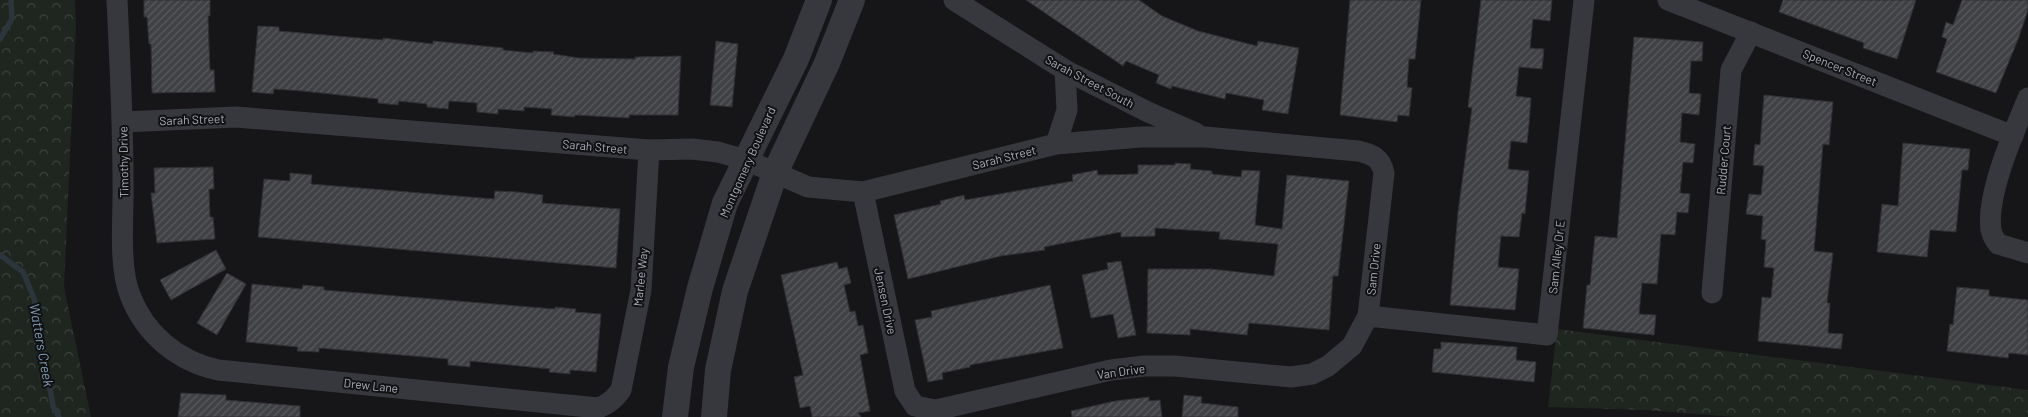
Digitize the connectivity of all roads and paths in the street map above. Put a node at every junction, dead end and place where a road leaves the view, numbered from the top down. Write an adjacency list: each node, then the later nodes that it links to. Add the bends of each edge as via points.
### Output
1 (118, 0): 10 (street, Timothy Drive)
2 (819, 0): 16 (street, Montgomery Boulevard, via 796,59)
3 (852, 0): 17 (street)
4 (954, 0): 8 (street, Sarah Street South)
5 (1584, 0): 21 (street, Sam Alley Dr E, via 1547,335)
6 (1668, 0): 7 (street, Spencer Street)
7 (1751, 32): 12 (street, Spencer Street); 20 (street, Rudder Court, via 1731,70)
8 (1065, 70): 11 (street, Sarah Street South, via 1148,112); 13 (street, via 1067,110)
9 (2028, 98): 12 (street)
10 (122, 122): 14 (street, Sarah Street, via 236,117); 22 (street, Timothy Drive, via 124,266 129,294)
11 (1205, 136): 13 (street, Sarah Street); 15 (street, Sarah Street, via 1358,151)
12 (2013, 136): 19 (street, via 2000,172 1991,232 1998,244)
13 (1056, 144): 18 (street, Sarah Street)
14 (649, 150): 16 (street, Sarah Street, via 692,149); 24 (street, Marlee Way, via 641,290 621,390)
15 (1378, 159): 21 (street, Sam Drive, via 1382,165 1383,186)
16 (746, 160): 17 (street, Sarah Street); 26 (street, Montgomery Boulevard, via 725,203 700,288 680,367)
17 (775, 173): 18 (street, Sarah Street, via 808,187); 27 (street, via 735,291 718,370)
18 (863, 192): 25 (street, Jensen Drive, via 905,391)
19 (2028, 253)
20 (1712, 292)
21 (1368, 316): 23 (street, Sam Drive, via 1352,346)
22 (143, 320): 24 (street, Drew Lane, via 168,348 197,366 218,370 598,408)
23 (1328, 366): 25 (street, Van Drive, via 1312,374 1291,377 1144,366 1111,370 936,410)
24 (614, 400)
25 (915, 406)
26 (675, 417)
27 (714, 417)

